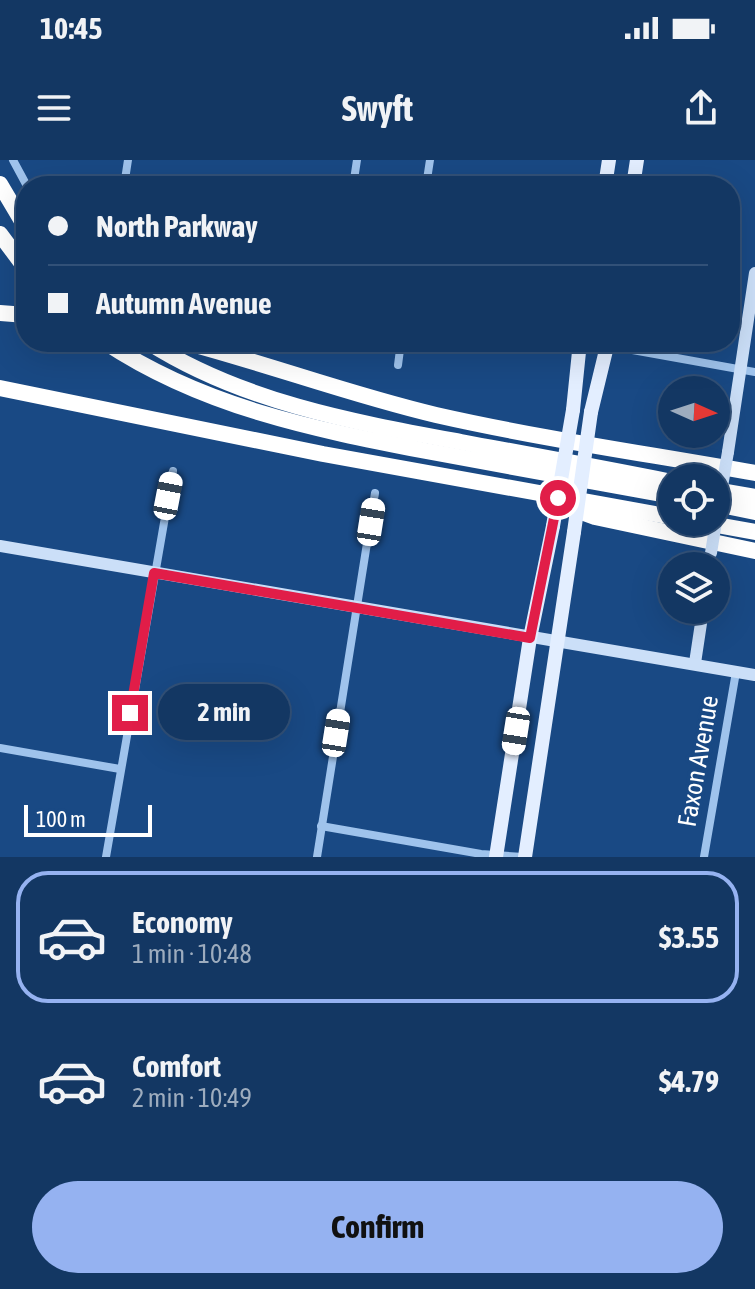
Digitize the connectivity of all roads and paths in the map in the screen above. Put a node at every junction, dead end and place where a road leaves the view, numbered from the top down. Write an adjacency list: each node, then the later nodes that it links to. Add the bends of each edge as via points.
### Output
1 (0, 184): 2 (highway)
2 (16, 211)
3 (0, 234): 4 (highway)
4 (16, 256)
5 (755, 273): 14 (street)
6 (122, 352): 23 (highway, via 175,383 279,419)
7 (167, 352): 20 (highway, via 213,377 315,411)
8 (220, 352): 19 (highway, via 435,414)
9 (400, 352): 13 (street)
10 (579, 352): 36 (main road, bridge)
11 (606, 352): 37 (main road, bridge, via 591,412)
12 (648, 352): 14 (street)
13 (398, 365)
14 (739, 370): 15 (street); 17 (street, bridge)
15 (755, 372)
16 (0, 388): 21 (highway)
17 (726, 464)
18 (173, 471): 33 (street)
19 (755, 473)
20 (658, 479)
21 (529, 492): 28 (highway); 32 (highway, via 595,517)
22 (375, 493): 34 (street)
23 (658, 493)
24 (730, 493): 25 (highway)
25 (755, 497)
26 (730, 507): 27 (highway)
27 (755, 512)
28 (658, 515)
29 (730, 527): 30 (highway)
30 (755, 532)
31 (0, 546): 33 (street)
32 (755, 551)
33 (154, 573): 34 (street); 42 (street)
34 (357, 608): 36 (street); 43 (street)
35 (701, 624): 38 (street, Faxon Avenue)
36 (530, 638): 37 (street); 44 (main road)
37 (559, 643): 38 (street); 47 (main road)
38 (695, 663): 39 (street)
39 (736, 672): 40 (street); 48 (street, Faxon Avenue)
40 (755, 675)
41 (0, 748): 42 (street)
42 (120, 769): 45 (street)
43 (321, 826): 44 (street); 46 (street)
44 (496, 856): 47 (street)
45 (106, 857)
46 (317, 857)
47 (524, 857)
48 (704, 857)

